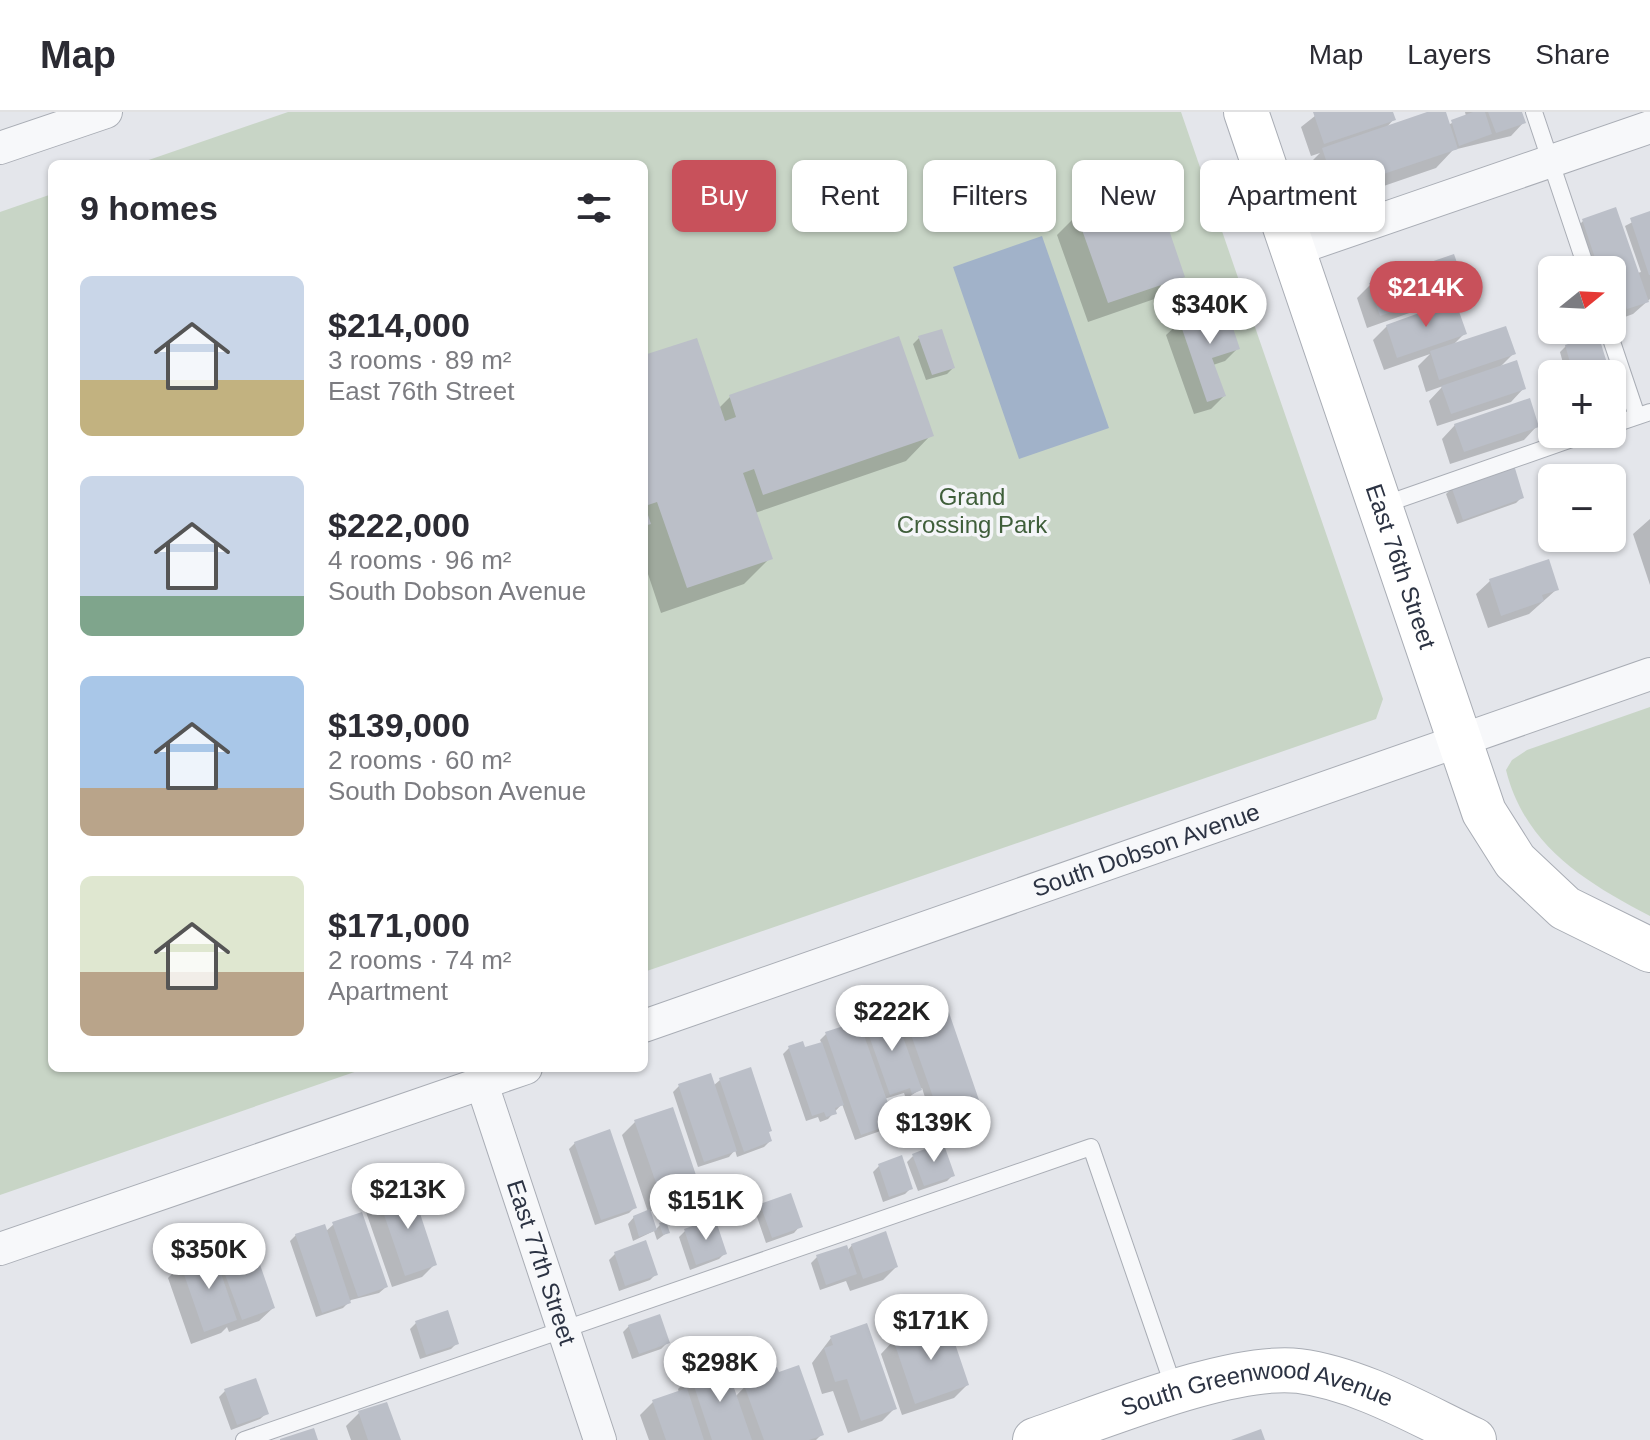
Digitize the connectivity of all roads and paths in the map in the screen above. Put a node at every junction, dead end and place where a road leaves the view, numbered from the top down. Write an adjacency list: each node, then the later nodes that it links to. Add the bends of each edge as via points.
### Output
1 (106, 112): 5 (street)
2 (1246, 112): 7 (street, East 76th Street)
3 (1534, 112): 6 (lane)
4 (1650, 127): 6 (street)
5 (0, 148)
6 (1551, 162): 7 (street); 8 (lane)
7 (1293, 250): 12 (street, East 76th Street)
8 (1582, 256)
9 (1614, 344): 10 (lane)
10 (1644, 414)
11 (1546, 448): 12 (lane)
12 (1380, 506): 14 (street, East 76th Street)
13 (1650, 674): 14 (street, South Dobson Avenue)
14 (1459, 739): 15 (street, East 76th Street, via 1484,812 1515,861 1565,908); 16 (street, South Dobson Avenue)
15 (1650, 950)
16 (648, 1025)
17 (502, 1072): 18 (street)
18 (479, 1076): 19 (street); 20 (street, East 77th Street)
19 (0, 1249)
20 (563, 1329): 21 (lane, via 1091,1147); 22 (lane); 23 (street, East 77th Street)
21 (1176, 1393): 24 (street, South Greenwood Avenue); 25 (street, South Greenwood Avenue, via 1235,1375 1298,1371 1351,1384)
22 (244, 1440)
23 (600, 1440)
24 (1035, 1440)
25 (1474, 1440)

